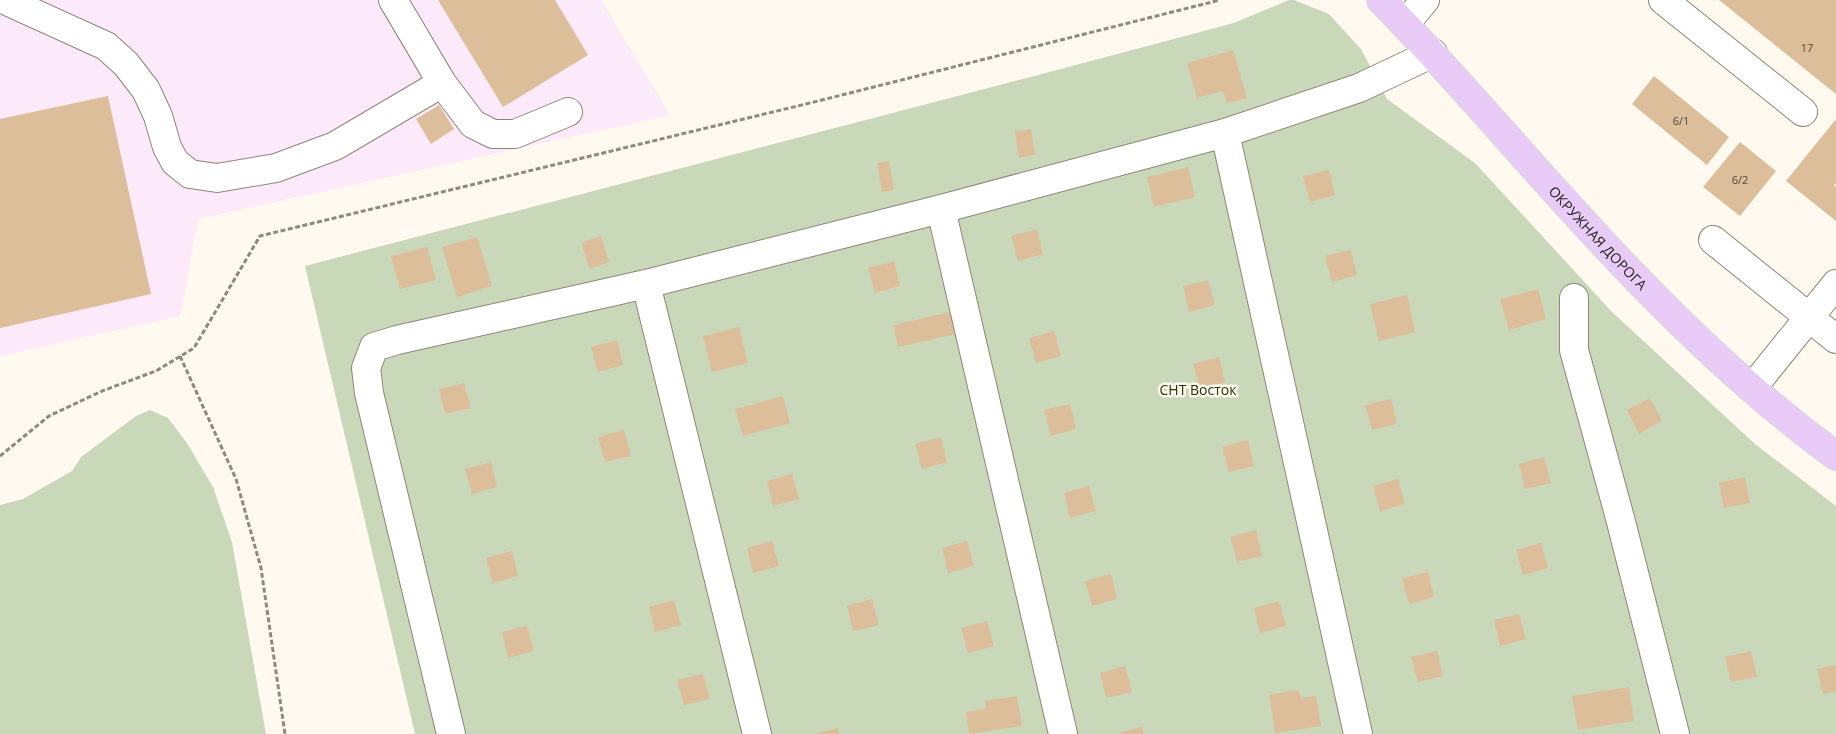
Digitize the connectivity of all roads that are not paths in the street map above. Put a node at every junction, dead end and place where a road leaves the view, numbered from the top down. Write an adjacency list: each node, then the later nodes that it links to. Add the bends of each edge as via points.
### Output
1 (393, 0): 8 (lane)
2 (1381, 0): 6 (main road, ОКРУЖНАЯ ДОРОГА)
3 (1425, 0): 6 (lane)
4 (1663, 0): 10 (lane)
5 (5, 5): 8 (lane, via 106,46 126,64 146,90 167,148 176,162 190,174 218,178 276,168 335,146)
6 (1404, 24): 7 (main road, ОКРУЖНАЯ ДОРОГА)
7 (1433, 54): 11 (lane, via 1359,88); 19 (main road, ОКРУЖНАЯ ДОРОГА, via 1638,280)
8 (442, 83): 9 (lane, via 473,124 494,134 515,134)
9 (568, 112)
10 (1803, 112)
11 (1225, 133): 12 (lane); 24 (lane)
12 (941, 208): 14 (lane); 23 (lane)
13 (1713, 240): 17 (lane)
14 (646, 284): 21 (lane, via 374,347 366,368 369,393); 22 (lane)
15 (1836, 284): 17 (lane)
16 (1574, 298): 25 (lane, via 1574,350)
17 (1809, 317): 18 (lane); 19 (lane)
18 (1836, 339)
19 (1752, 388): 20 (main road, ОКРУЖНАЯ ДОРОГА)
20 (1836, 456)
21 (451, 734)
22 (757, 734)
23 (1063, 734)
24 (1358, 734)
25 (1675, 734)

